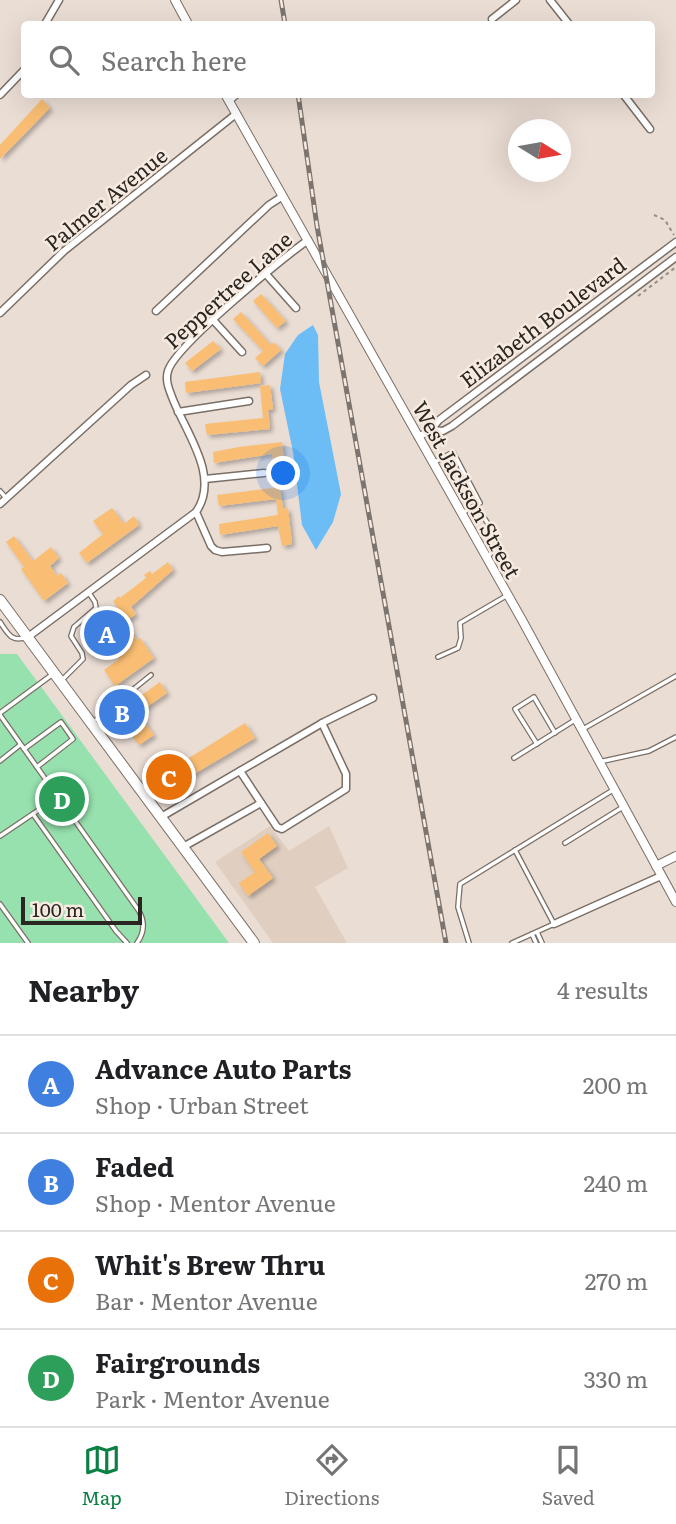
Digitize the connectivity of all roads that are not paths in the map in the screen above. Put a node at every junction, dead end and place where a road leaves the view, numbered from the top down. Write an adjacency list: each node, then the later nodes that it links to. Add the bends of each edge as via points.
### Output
1 (59, 0): 6 (street)
2 (175, 0): 7 (street)
3 (516, 0): 5 (street)
4 (550, 0): 8 (street)
5 (492, 19)
6 (47, 21)
7 (186, 21)
8 (567, 21)
9 (21, 73): 10 (street)
10 (0, 95)
11 (228, 98): 13 (street, West Jackson Street)
12 (626, 98): 14 (street)
13 (236, 114): 15 (street, West Jackson Street); 22 (street, Palmer Avenue, via 64,251)
14 (650, 129)
15 (283, 196): 17 (street, West Jackson Street); 21 (street)
16 (675, 239): 28 (street, Elizabeth Boulevard)
17 (308, 240): 19 (street, Peppertree Lane); 29 (street, West Jackson Street)
18 (676, 257): 28 (street, Elizabeth Boulevard, via 452,426 443,432)
19 (265, 273): 20 (street); 23 (street, Peppertree Lane)
20 (296, 309)
21 (156, 311)
22 (0, 313)
23 (214, 321): 24 (street); 27 (street, Peppertree Lane, via 169,368 168,386)
24 (242, 352)
25 (146, 375): 34 (street)
26 (249, 401): 27 (street)
27 (178, 412): 32 (street, Peppertree Lane)
28 (430, 431): 29 (street, Elizabeth Boulevard)
29 (418, 437): 30 (street, West Jackson Street)
30 (433, 463): 36 (lane, via 453,452 480,503); 38 (street, West Jackson Street)
31 (264, 473): 32 (street)
32 (205, 480): 37 (street)
33 (0, 491): 34 (lane)
34 (6, 498): 35 (street)
35 (0, 504)
36 (476, 505): 38 (lane); 40 (lane, via 497,538 498,547)
37 (196, 512): 39 (street, via 215,550); 41 (street)
38 (462, 514): 40 (street, West Jackson Street)
39 (267, 548)
40 (486, 557): 42 (street, West Jackson Street)
41 (88, 592): 45 (street); 49 (lane, via 96,608 71,636 83,659)
42 (508, 594): 46 (lane, via 460,623 458,648); 52 (street, West Jackson Street)
43 (1, 604): 45 (main road)
44 (0, 622): 45 (lane, via 12,638)
45 (28, 637): 49 (main road)
46 (438, 657)
47 (151, 675): 53 (lane)
48 (676, 676): 55 (lane)
49 (57, 677): 51 (lane); 53 (main road)
50 (373, 698): 54 (street)
51 (0, 714): 59 (lane)
52 (575, 720): 55 (street, West Jackson Street); 56 (lane)
53 (91, 723): 70 (main road)
54 (322, 723): 64 (street); 67 (street, via 346,774 346,789 282,828 277,828)
55 (581, 730): 62 (street, West Jackson Street)
56 (555, 733): 58 (lane); 58 (lane, via 534,698 515,709)
57 (676, 737): 62 (lane, via 649,751)
58 (537, 744): 60 (lane)
59 (22, 747): 61 (lane); 63 (lane); 63 (lane, via 61,722 73,739)
60 (514, 758)
61 (0, 761)
62 (598, 762): 65 (street, West Jackson Street)
63 (37, 767): 66 (lane)
64 (240, 771): 67 (street); 70 (street)
65 (614, 790): 68 (street, West Jackson Street); 74 (lane)
66 (58, 797): 69 (lane); 84 (lane, via 139,911 144,930)
67 (261, 803): 73 (street)
68 (623, 807): 72 (lane); 76 (street, West Jackson Street)
69 (33, 814): 71 (lane); 83 (lane)
70 (161, 817): 73 (main road)
71 (0, 836)
72 (565, 843)
73 (183, 847): 85 (main road)
74 (515, 850): 80 (lane); 86 (lane, via 460,884 458,906)
75 (676, 856): 76 (street)
76 (656, 866): 77 (street, West Jackson Street)
77 (661, 876): 78 (street, West Jackson Street); 80 (street)
78 (676, 902)
79 (0, 904): 82 (lane)
80 (554, 924): 81 (lane)
81 (534, 933): 87 (lane); 88 (lane); 89 (lane)
82 (28, 943)
83 (127, 943)
84 (137, 943)
85 (254, 943)
86 (469, 943)
87 (512, 943)
88 (536, 943)
89 (542, 943)

